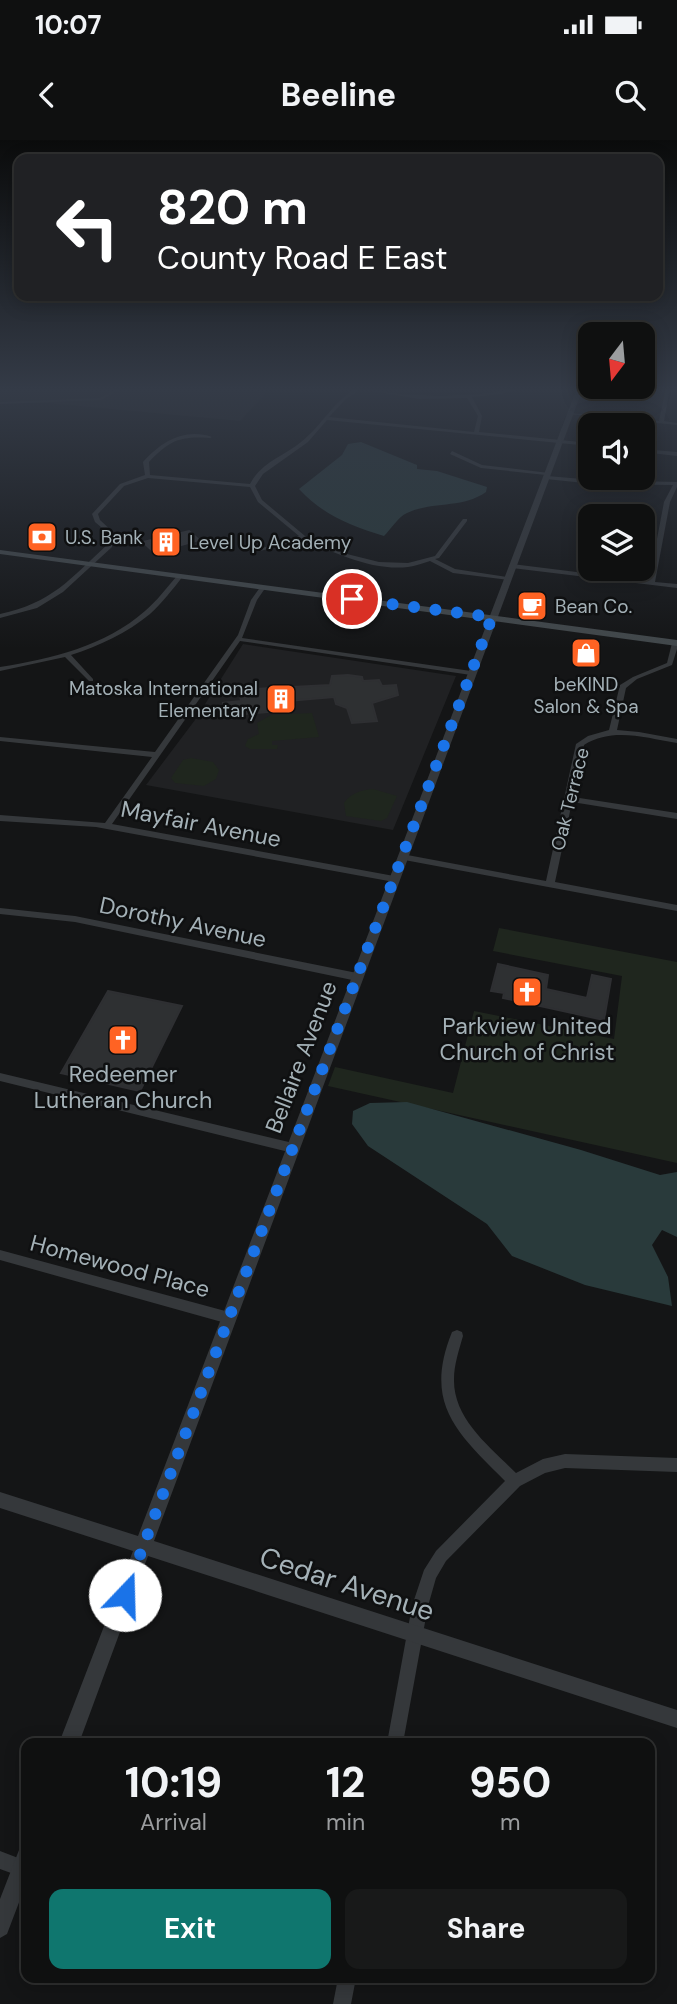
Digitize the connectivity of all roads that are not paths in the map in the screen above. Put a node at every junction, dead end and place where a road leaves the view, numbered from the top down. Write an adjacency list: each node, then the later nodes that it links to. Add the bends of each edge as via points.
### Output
1 (258, 475): 5 (street)
2 (546, 475): 4 (street, via 594,482); 12 (street, Bellaire Avenue)
3 (148, 476): 5 (street); 11 (street, via 122,485 96,510 95,517 111,533 112,541)
4 (677, 484): 15 (street, via 667,502)
5 (252, 486): 7 (street, via 260,501)
6 (465, 520): 10 (street)
7 (303, 537): 9 (street); 10 (street, via 334,552 379,564)
8 (0, 552): 11 (main road)
9 (255, 552)
10 (432, 560): 14 (street, via 453,571)
11 (90, 564): 13 (main road); 18 (street, via 52,599)
12 (512, 566): 14 (street, Bellaire Avenue); 15 (street)
13 (180, 576): 17 (main road); 22 (street, via 139,620 98,643)
14 (507, 579): 19 (street, Bellaire Avenue)
15 (652, 583): 16 (street)
16 (677, 586)
17 (263, 587): 19 (main road); 20 (street)
18 (0, 617)
19 (492, 617): 21 (main road); 24 (street, Bellaire Avenue)
20 (237, 639): 24 (street); 29 (street)
21 (676, 643): 26 (street, Oak Terrace, via 670,664 623,687)
22 (66, 654): 23 (street); 25 (street)
23 (0, 669)
24 (471, 674): 34 (street, Bellaire Avenue)
25 (91, 680)
26 (613, 731): 28 (street); 30 (street, Oak Terrace, via 591,735 580,744)
27 (0, 739): 29 (street)
28 (677, 741)
29 (157, 755): 33 (street)
30 (569, 799): 31 (street); 36 (street, Oak Terrace)
31 (677, 816)
32 (0, 818): 33 (street, Mayfair Avenue)
33 (107, 826): 35 (street, Mayfair Avenue)
34 (402, 857): 35 (street, Bellaire Avenue); 36 (street)
35 (394, 879): 39 (street, Bellaire Avenue)
36 (550, 883): 37 (street)
37 (677, 908)
38 (0, 911): 39 (street, Dorothy Avenue, via 75,919)
39 (357, 977): 41 (street, Bellaire Avenue)
40 (0, 1077): 41 (street)
41 (293, 1148): 43 (street, Bellaire Avenue)
42 (0, 1255): 43 (street, Homewood Place)
43 (229, 1318): 48 (street, Bellaire Avenue)
44 (457, 1336): 46 (street, via 447,1380 451,1407)
45 (677, 1465): 46 (street, via 565,1461)
46 (514, 1481): 49 (street, via 441,1556 422,1594)
47 (0, 1500): 48 (street, Cedar Avenue)
48 (143, 1546): 49 (street, Cedar Avenue); 51 (street, Bellaire Avenue)
49 (416, 1634): 50 (street, Cedar Avenue); 52 (street)
50 (677, 1719)
51 (71, 1738)
52 (395, 1738)
53 (0, 1860): 54 (street)
54 (21, 1863)
55 (21, 1871): 56 (street)
56 (0, 1927)
57 (346, 1983): 58 (street)
58 (342, 2004)

